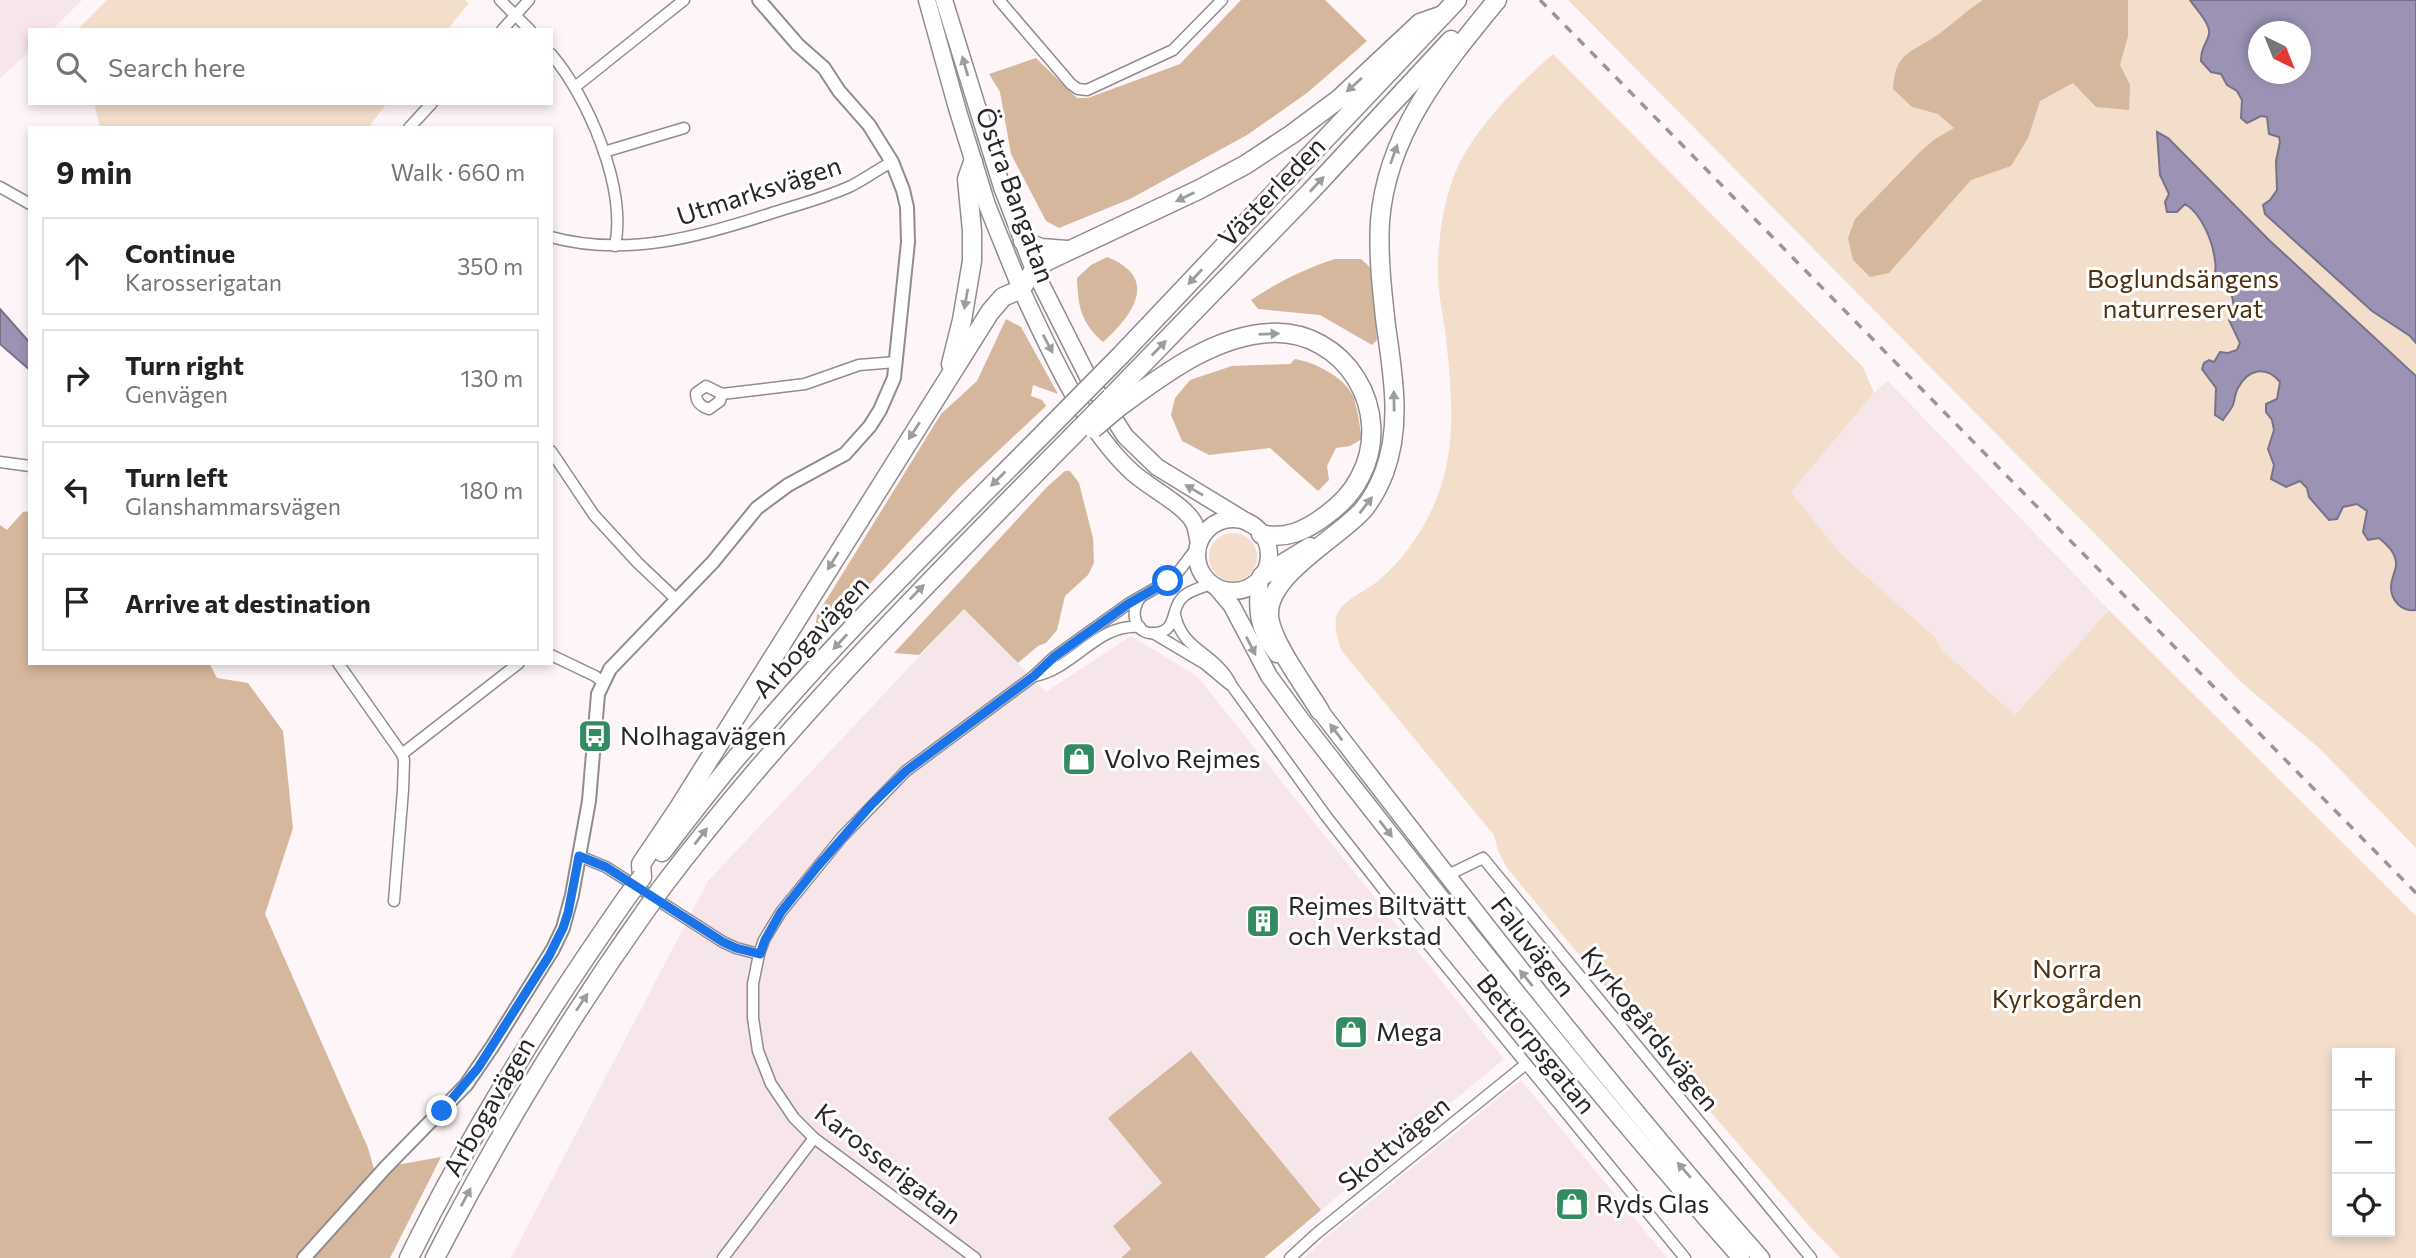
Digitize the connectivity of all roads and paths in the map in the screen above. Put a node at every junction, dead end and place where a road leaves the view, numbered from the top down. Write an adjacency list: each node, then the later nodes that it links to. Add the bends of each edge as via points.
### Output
1 (500, 0): 12 (street)
2 (529, 0): 12 (street)
3 (684, 0): 18 (street)
4 (758, 0): 24 (street, via 824,68)
5 (927, 0): 25 (main road, Östra Bangatan)
6 (944, 0): 29 (main road, Östra Bangatan, one-way to 6)
7 (999, 0): 8 (street, via 1071,84 1087,90 1173,50)
8 (1222, 0)
9 (1457, 0): 16 (highway, Västerleden)
10 (1488, 0): 17 (highway, Västerleden)
11 (1497, 0): 17 (highway)
12 (515, 15): 13 (street); 14 (street)
13 (504, 28)
14 (528, 28)
15 (553, 57): 18 (street)
16 (1389, 63): 31 (highway, Västerleden, one-way to 31, via 1229,174); 37 (highway, Västerleden, one-way to 37, bridge)
17 (1430, 73): 19 (highway, Västerleden)
18 (575, 87): 23 (street)
19 (1417, 89): 39 (highway, Västerleden, one-way to 19, via 1310,192); 46 (highway, one-way to 19, via 1369,501 1390,454 1394,396 1380,270 1380,220 1393,156)
20 (430, 105): 21 (street)
21 (411, 126)
22 (684, 128): 23 (street)
23 (604, 152): 30 (street, via 613,194)
24 (892, 162): 30 (street, Utmarksvägen, via 831,194 708,234); 35 (street, via 909,223)
25 (973, 162): 33 (main road, Östra Bangatan); 36 (highway, one-way to 36, via 967,179 972,261 950,359)
26 (0, 187): 27 (street)
27 (28, 203)
28 (553, 238): 30 (street, Utmarksvägen)
29 (1023, 241): 31 (highway); 32 (main road, Östra Bangatan)
30 (615, 246)
31 (1070, 250): 32 (highway, Västerleden)
32 (1034, 270): 33 (highway); 34 (main road, Östra Bangatan)
33 (1021, 289): 34 (main road, via 1044,312); 36 (highway, via 1003,297 990,312); 37 (main road, Östra Bangatan, one-way to 37)
34 (1055, 312): 37 (main road, Östra Bangatan)
35 (896, 362): 38 (street, via 859,365 805,384); 51 (street, via 880,410 845,454 788,485 757,509)
36 (951, 374): 65 (highway, one-way to 65, via 641,864)
37 (1083, 392): 45 (main road, one-way to 37, via 1147,460); 47 (main road, via 1096,430 1121,461 1186,512); 65 (highway, Arbogavägen, one-way to 65, bridge, via 795,691)
38 (722, 394)
39 (1115, 402): 40 (highway, Västerleden, bridge); 44 (highway, bridge); 45 (highway, one-way to 45, via 1241,337 1299,335 1339,356 1364,391 1371,418 1371,443 1362,474 1338,506 1311,526 1285,536)
40 (1091, 417): 44 (highway, Arbogavägen, bridge)
41 (553, 454): 51 (street, via 601,523)
42 (0, 463): 43 (street)
43 (28, 466)
44 (1037, 472): 72 (highway, Arbogavägen, one-way to 44, bridge, via 522,1098 660,890 794,725)
45 (1256, 529): 47 (main road, via 1240,520 1224,521 1208,530); 48 (main road, via 1268,551)
46 (1335, 534): 48 (highway); 61 (highway, via 1283,583 1268,611 1282,649)
47 (1198, 545): 49 (main road, via 1199,568); 50 (street, Karosserigatan, via 1174,576)
48 (1261, 577): 49 (main road, via 1242,590); 61 (main road, Faluvägen, via 1257,608 1265,637)
49 (1214, 586): 52 (street, via 1182,597); 77 (main road, Faluvägen, one-way to 77, via 1232,606 1280,693 1453,915 1642,1146)
50 (1141, 597): 53 (street, via 1133,610); 58 (street, Karosserigatan)
51 (677, 600): 59 (street, via 622,655)
52 (1175, 615): 54 (street, via 1167,629); 60 (street, Bettorpsgatan, via 1180,633 1222,668)
53 (1140, 627): 54 (street); 58 (street, Karosserigatan, via 1116,629 1044,675)
54 (1153, 633): 60 (street, Bettorpsgatan)
55 (553, 655): 59 (street)
56 (339, 665): 62 (street)
57 (516, 665): 62 (street)
58 (1034, 676): 67 (street, Karosserigatan, via 933,749 871,805 781,912)
59 (603, 682): 63 (street)
60 (1232, 686): 68 (street, Bettorpsgatan, via 1326,816)
61 (1320, 711): 64 (main road, Faluvägen, one-way to 61)
62 (402, 754): 66 (street)
63 (579, 856): 67 (street, via 606,867 723,942); 70 (street, via 563,928 478,1068)
64 (1447, 876): 78 (main road, Faluvägen, one-way to 64, via 1581,1046); 79 (street, Kyrkogårdsvägen, via 1483,858)
65 (642, 877): 71 (highway, Arbogavägen, bridge, via 500,1088)
66 (394, 901)
67 (760, 954): 69 (street, Karosserigatan, via 753,984 758,1051 771,1084)
68 (1526, 1064): 75 (street, Skottvägen); 76 (street, Bettorpsgatan)
69 (814, 1138): 73 (street); 74 (street, Karosserigatan)
70 (304, 1258)
71 (409, 1258)
72 (435, 1258)
73 (723, 1258)
74 (975, 1258)
75 (1290, 1258)
76 (1685, 1258)
77 (1741, 1258)
78 (1761, 1258)
79 (1811, 1258)

